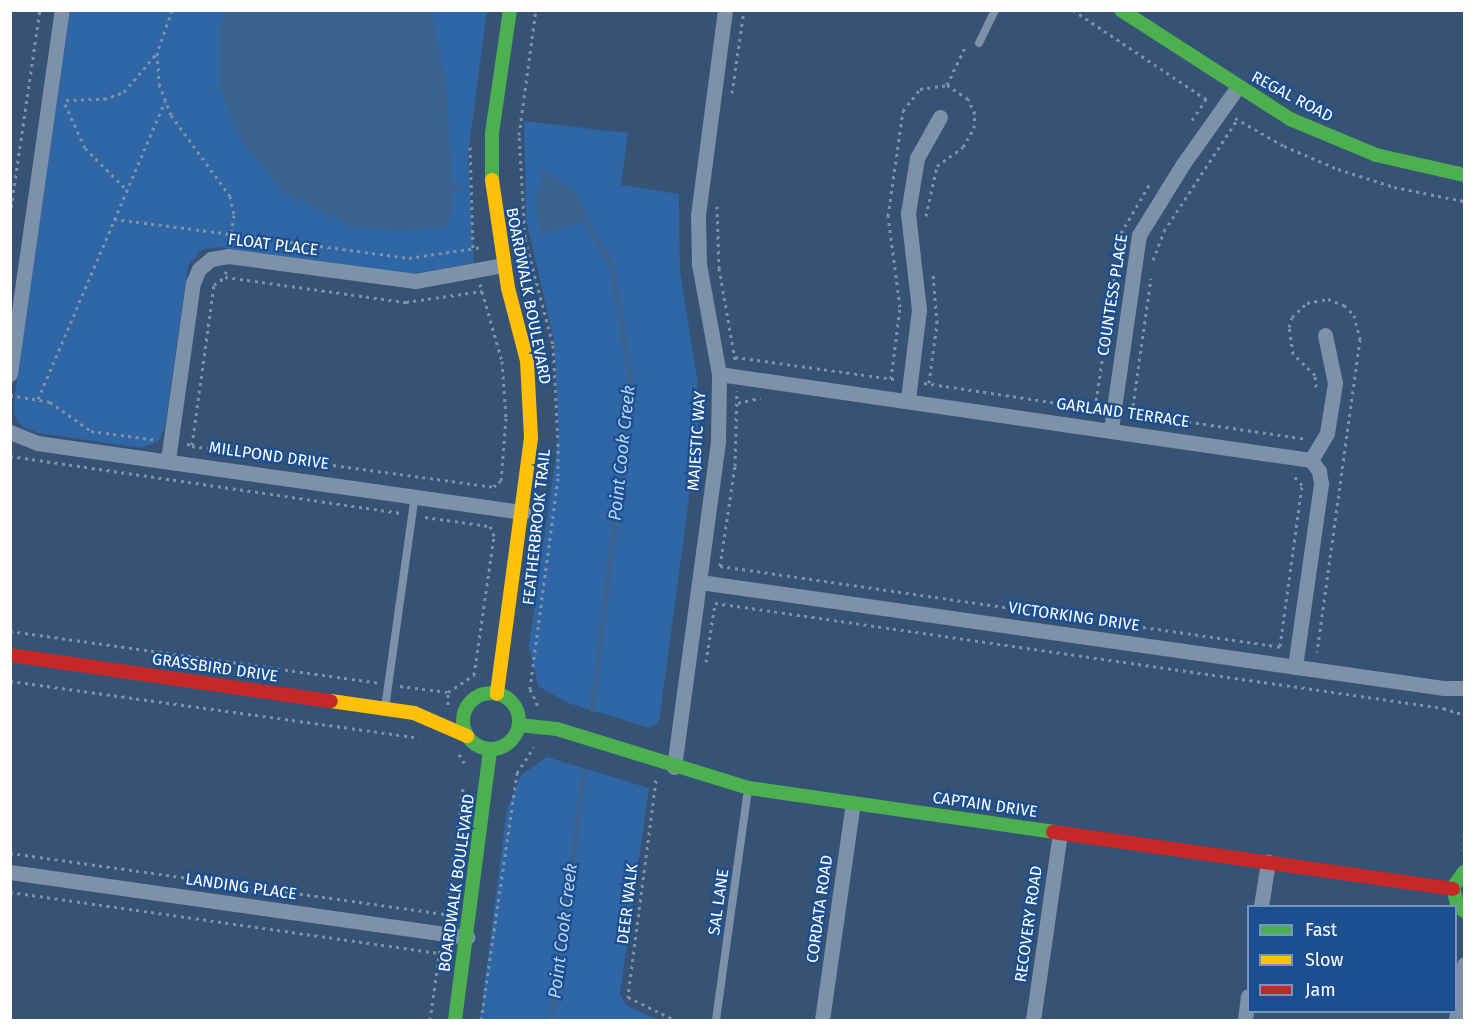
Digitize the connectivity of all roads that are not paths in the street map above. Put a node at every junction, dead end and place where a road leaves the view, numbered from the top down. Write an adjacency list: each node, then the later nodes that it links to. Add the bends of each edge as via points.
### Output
1 (62, 10): 12 (street, via 57,99)
2 (510, 10): 10 (street, BOARDWALK BOULEVARD, via 490,172)
3 (724, 10): 13 (street, MAJESTIC WAY, via 698,215 699,264)
4 (995, 10): 6 (lane)
5 (1124, 11): 7 (street, REGAL ROAD)
6 (979, 43)
7 (1237, 88): 9 (street, REGAL ROAD, via 1290,119 1347,144 1406,163); 15 (street, COUNTESS PLACE, via 1139,235)
8 (940, 117): 14 (street, via 917,158 908,213 919,310)
9 (1464, 175)
10 (503, 265): 17 (street, FLOAT PLACE, via 415,281 228,256 211,259 199,269 193,283); 20 (street, BOARDWALK BOULEVARD, via 530,386 531,438)
11 (1325, 335): 18 (street, via 1335,383 1328,433)
12 (10, 374)
13 (719, 374): 14 (street, GARLAND TERRACE); 21 (street, MAJESTIC WAY, via 718,440)
14 (908, 399): 15 (street, GARLAND TERRACE)
15 (1111, 429): 18 (street, GARLAND TERRACE)
16 (11, 433): 17 (street, MILLPOND DRIVE, via 37,443)
17 (168, 460): 19 (street, MILLPOND DRIVE)
18 (1311, 460): 23 (street, via 1322,484)
19 (415, 495): 20 (street, MILLPOND DRIVE); 29 (lane)
20 (523, 512): 26 (street, BOARDWALK BOULEVARD)
21 (700, 582): 23 (street, VICTORKING DRIVE); 34 (street, MAJESTIC WAY)
22 (10, 656): 29 (street, GRASSBIRD DRIVE)
23 (1295, 667): 24 (street, VICTORKING DRIVE)
24 (1444, 688): 25 (street, VICTORKING DRIVE); 27 (street, VICTORKING DRIVE)
25 (1464, 688)
26 (497, 694): 28 (street, via 481,695); 31 (street, via 514,705)
27 (1464, 698)
28 (468, 706): 30 (street, GRASSBIRD DRIVE); 32 (street, via 463,720)
29 (385, 709): 30 (street, GRASSBIRD DRIVE)
30 (414, 713): 32 (street, GRASSBIRD DRIVE)
31 (519, 725): 33 (street, via 506,746); 34 (street, CAPTAIN DRIVE, via 540,727)
32 (467, 736): 33 (street, via 473,743)
33 (490, 749): 44 (street, BOARDWALK BOULEVARD)
34 (674, 767): 35 (street, CAPTAIN DRIVE)
35 (749, 788): 36 (street, CAPTAIN DRIVE); 48 (lane, SAL LANE)
36 (853, 803): 37 (street, CAPTAIN DRIVE); 49 (street, CORDATA ROAD)
37 (1060, 833): 38 (street, CAPTAIN DRIVE); 50 (street, RECOVERY ROAD)
38 (1268, 862): 41 (street, CAPTAIN DRIVE); 42 (street)
39 (10, 872): 44 (street, LANDING PLACE)
40 (1464, 872): 41 (street)
41 (1453, 889): 43 (street, via 1457,905)
42 (1262, 905)
43 (1464, 911)
44 (467, 937): 47 (street, BOARDWALK BOULEVARD)
45 (1464, 965): 52 (street)
46 (1247, 1004): 51 (street)
47 (455, 1020)
48 (716, 1020)
49 (822, 1020)
50 (1033, 1020)
51 (1245, 1020)
52 (1456, 1020)

